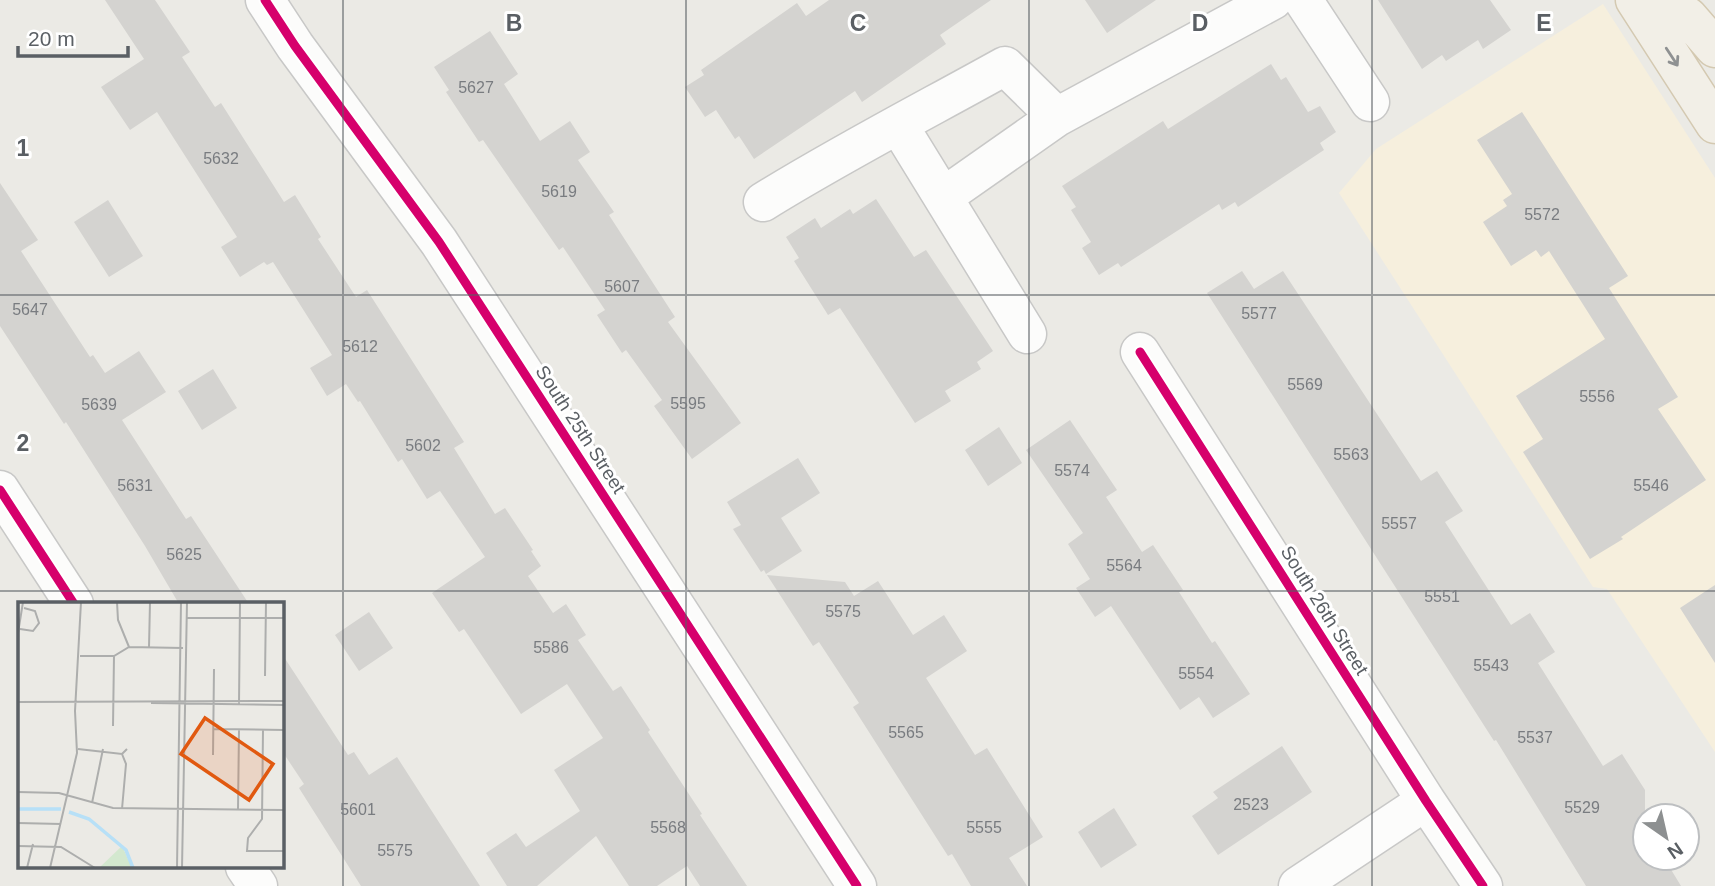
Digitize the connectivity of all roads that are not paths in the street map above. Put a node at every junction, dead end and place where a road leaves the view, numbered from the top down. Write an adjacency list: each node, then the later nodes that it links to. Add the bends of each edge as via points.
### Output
1 (265, 0): 20 (street, South 25th Street, via 439,242)
2 (1273, 0): 8 (street)
3 (1303, 0): 7 (street)
4 (1635, 0): 9 (main road, one-way to 9)
5 (1664, 0): 6 (main road, via 1688,17)
6 (1715, 48)
7 (1370, 102)
8 (1057, 117): 10 (street, via 1005,66); 11 (street)
9 (1715, 124)
10 (899, 126): 11 (street); 12 (street, via 827,162)
11 (943, 197): 13 (street)
12 (763, 202)
13 (1027, 334)
14 (1140, 352): 17 (street, South 26th Street)
15 (0, 491): 16 (street)
16 (73, 602)
17 (1426, 801): 21 (street); 22 (street, South 26th Street)
18 (246, 868): 19 (street)
19 (258, 886)
20 (857, 886)
21 (1298, 886)
22 (1483, 886)

